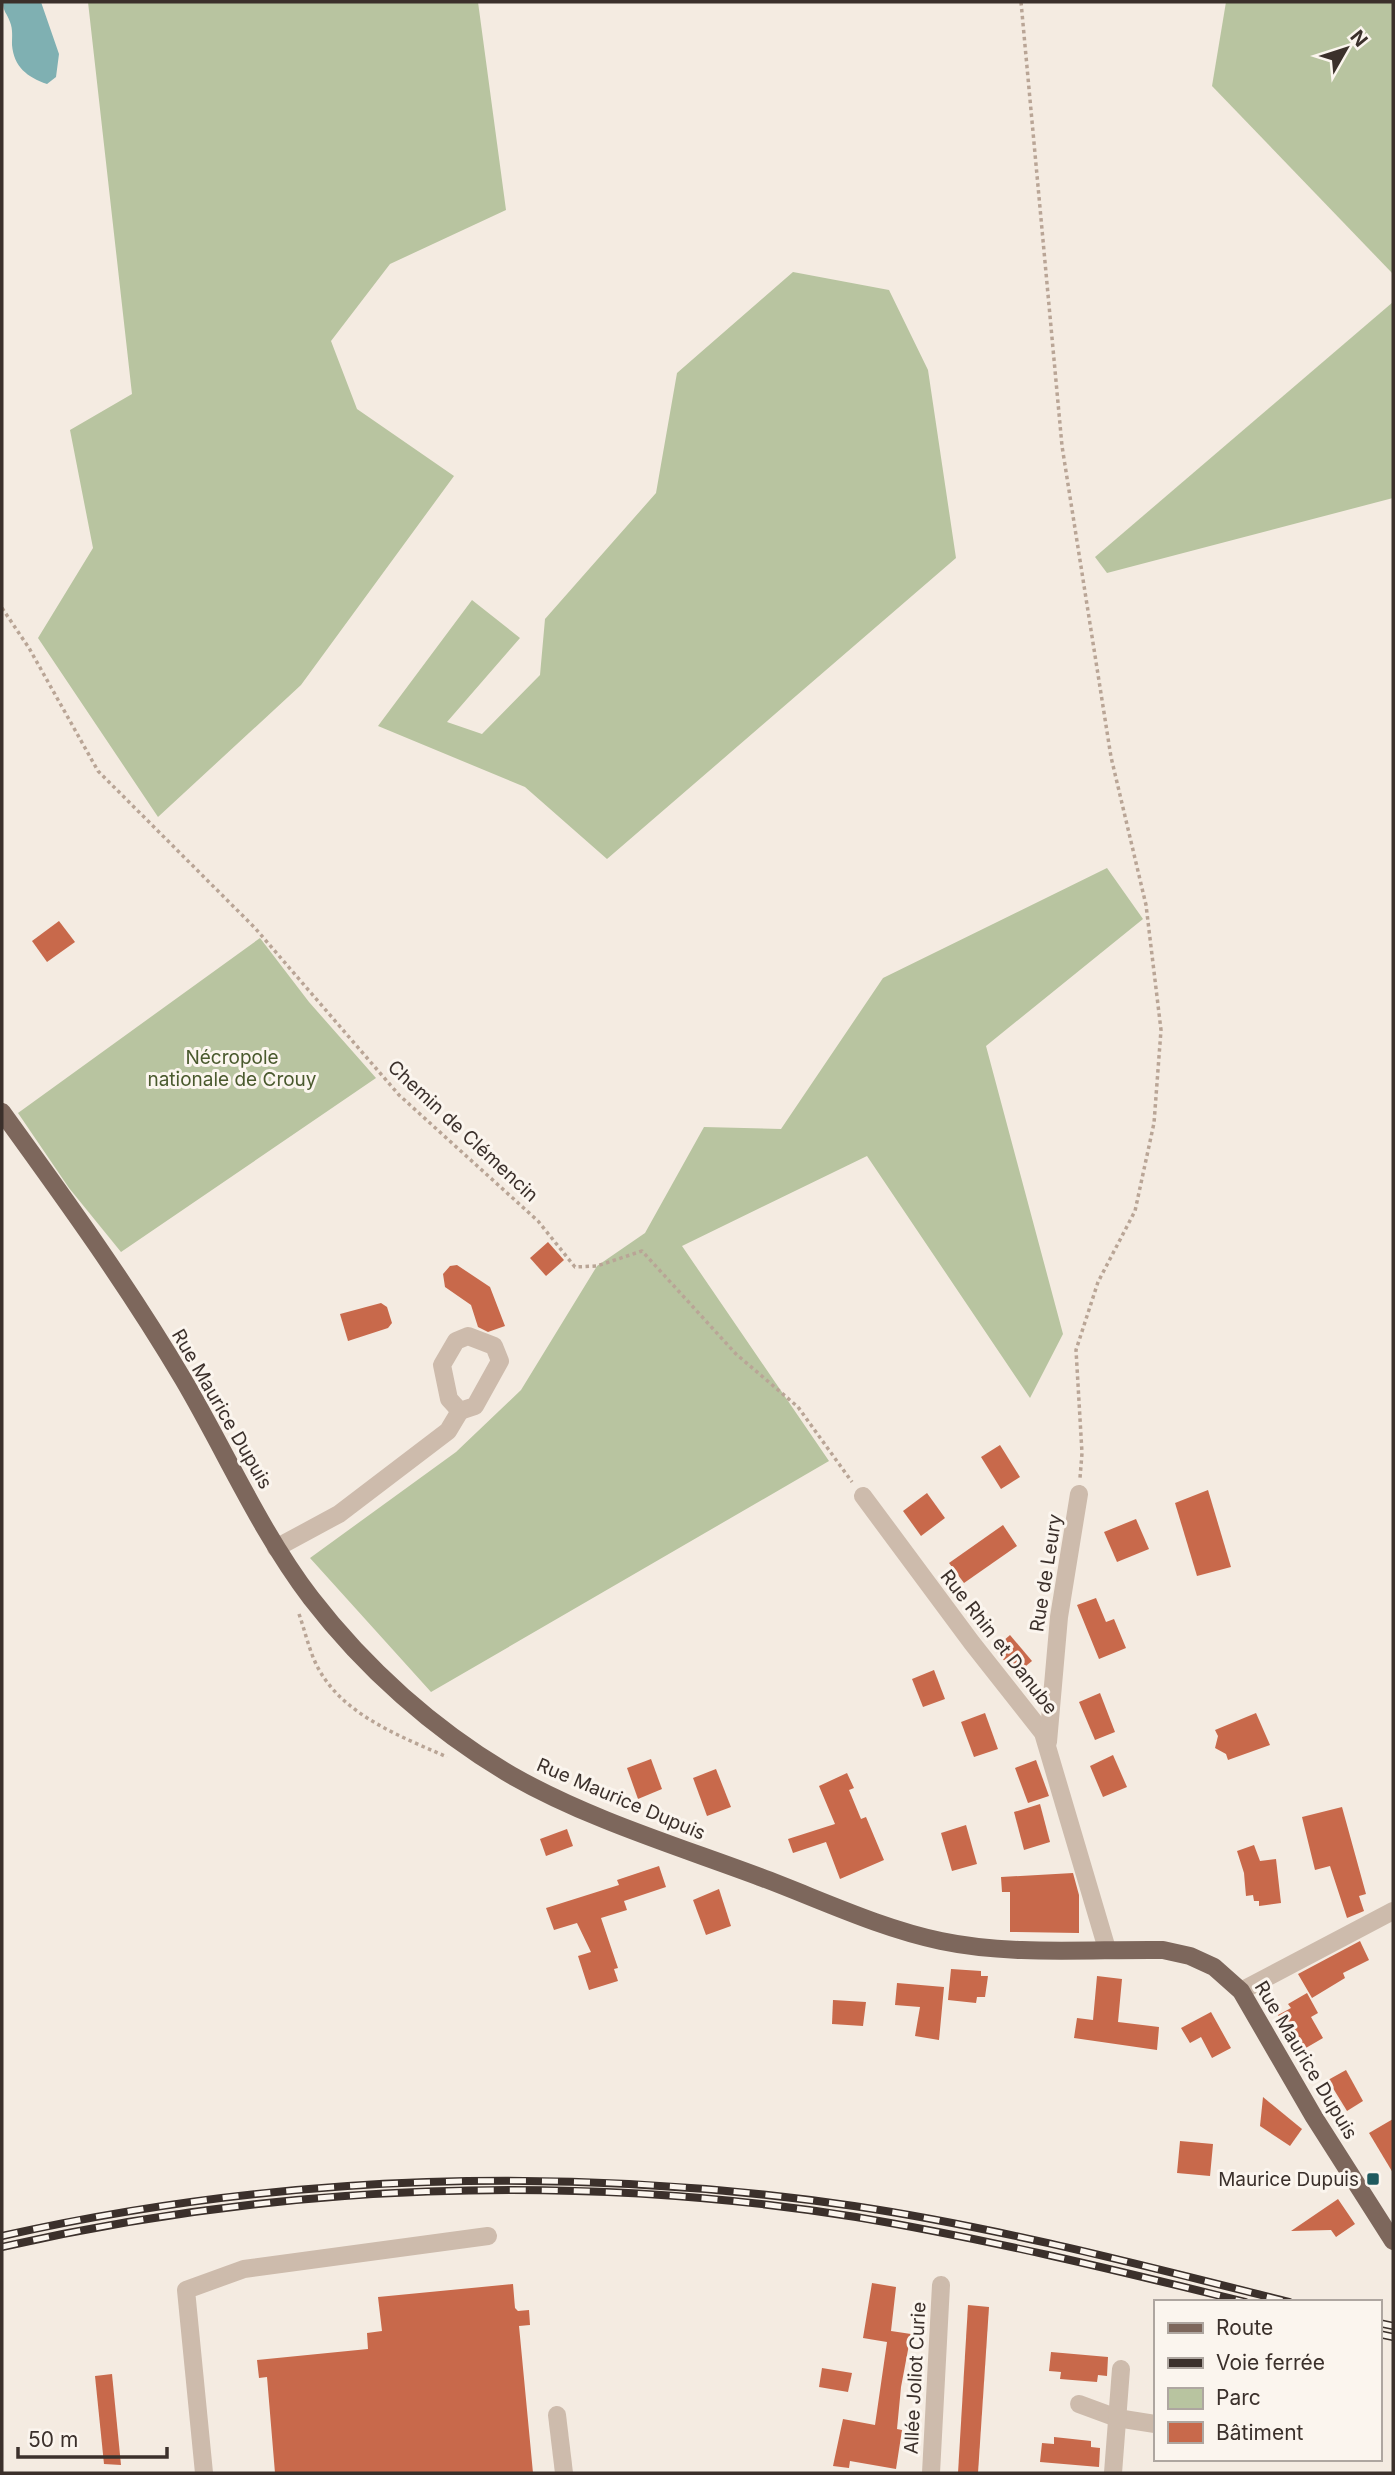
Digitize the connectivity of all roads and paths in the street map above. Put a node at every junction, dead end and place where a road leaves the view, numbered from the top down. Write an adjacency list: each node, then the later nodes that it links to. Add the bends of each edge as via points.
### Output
1 (1021, 2): 5 (path, via 1062,446 1111,757 1146,905 1161,1030 1154,1123 1135,1211 1098,1282 1076,1350 1082,1453)
2 (2, 608): 6 (path, Chemin de Clémencin, via 98,771 255,929 399,1095 538,1221 575,1267 597,1266 642,1251 736,1354 797,1407)
3 (2, 1112): 7 (main road, Rue Maurice Dupuis, via 106,1256 183,1379)
4 (460, 1411): 7 (street, via 447,1430 340,1514)
5 (1079, 1494): 8 (street, Rue de Leury, via 1059,1617)
6 (863, 1496): 8 (street, Rue Rhin et Danube)
7 (276, 1548): 10 (main road, Rue Maurice Dupuis, via 355,1650 446,1731 513,1776 610,1820 918,1935 992,1947)
8 (1048, 1742): 10 (street, Rue Rhin et Danube)
9 (1393, 1911): 11 (street)
10 (1107, 1949): 11 (main road, Rue Maurice Dupuis, via 1177,1952 1214,1967)
11 (1241, 1991): 13 (main road, Rue Maurice Dupuis)
12 (488, 2236): 20 (street, via 244,2270 186,2290)
13 (1393, 2241)
14 (942, 2285): 22 (street, Allée Joliot Curie)
15 (1121, 2369): 18 (street)
16 (1079, 2404): 18 (street)
17 (557, 2415): 21 (street)
18 (1117, 2418): 19 (street); 23 (street)
19 (1154, 2424)
20 (204, 2473)
21 (564, 2473)
22 (931, 2473)
23 (1112, 2473)

